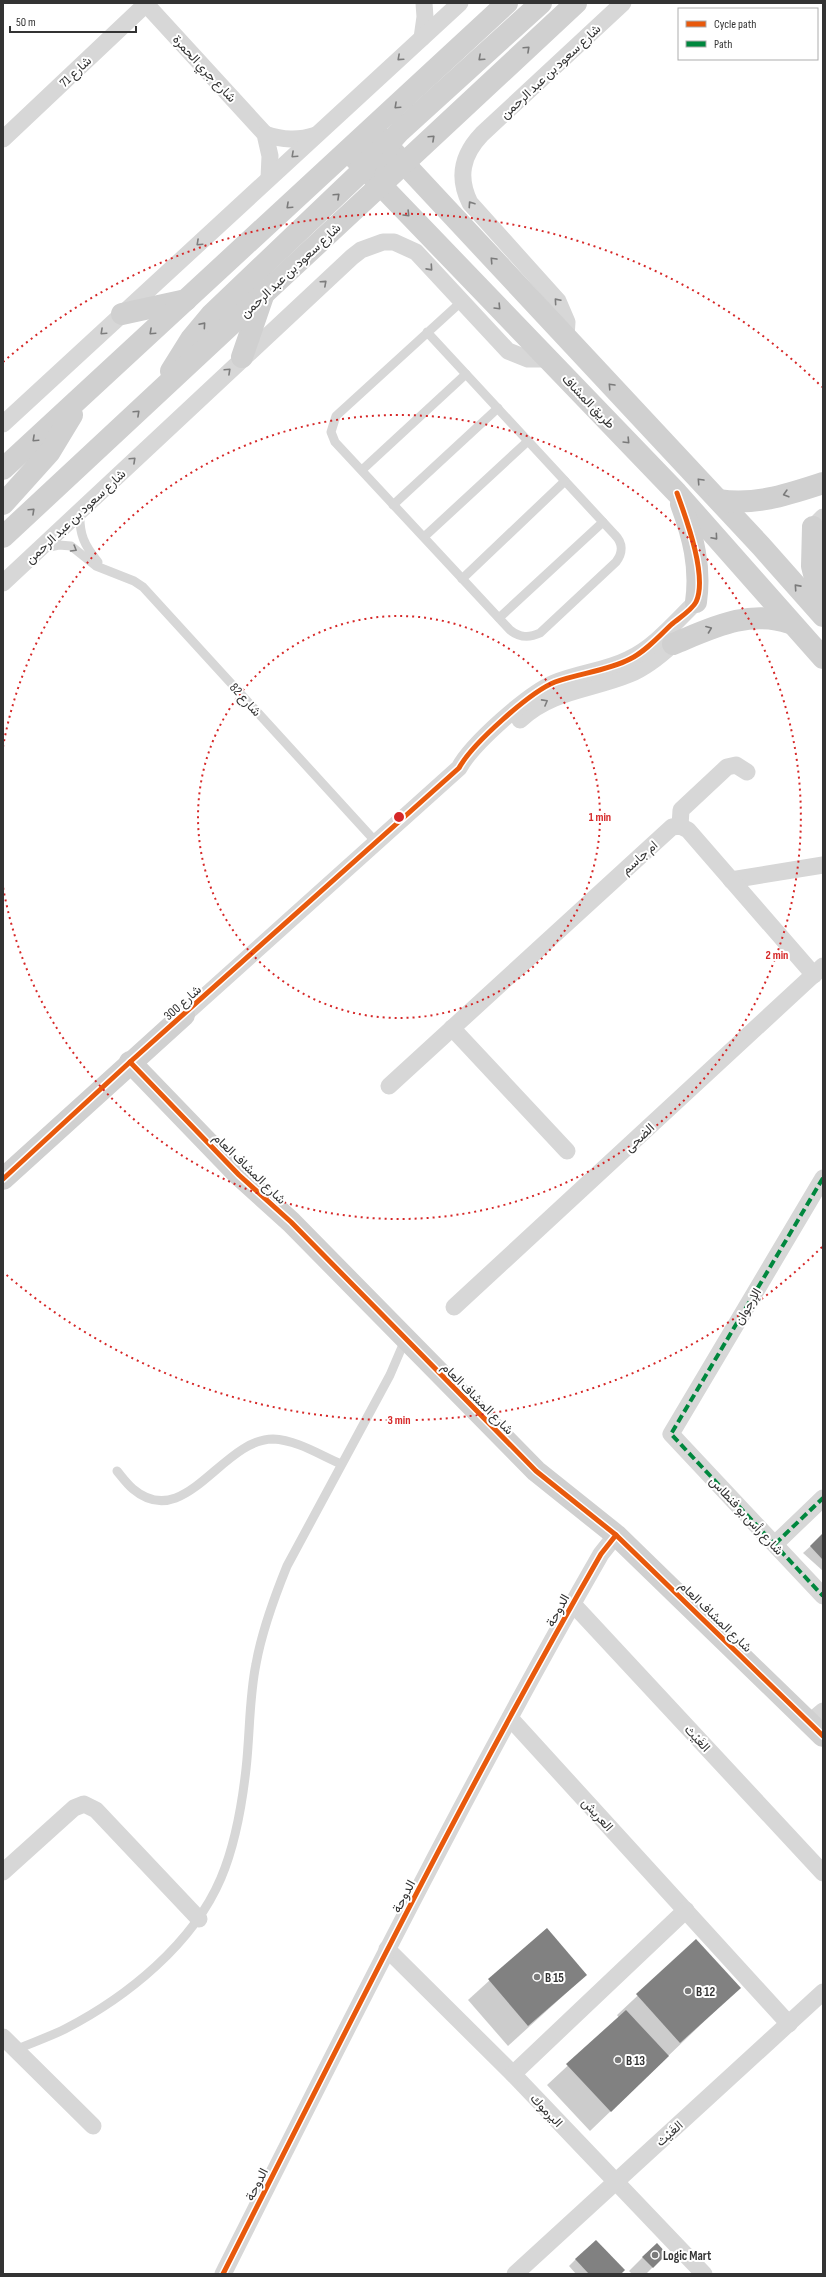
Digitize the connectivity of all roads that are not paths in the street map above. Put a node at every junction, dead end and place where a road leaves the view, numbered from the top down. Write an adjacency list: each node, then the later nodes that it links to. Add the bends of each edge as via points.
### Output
1 (424, 3): 8 (street)
2 (460, 3): 8 (street)
3 (507, 3): 9 (street, one-way to 9)
4 (541, 3): 13 (street, one-way to 13, via 400,131)
5 (577, 3): 15 (street, شارع سعود بن عبد الرحمن, one-way to 5)
6 (623, 3): 24 (street, شارع سعود بن عبد الرحمن, one-way to 6, via 567,322 558,301 470,203 462,179 462,166 473,143)
7 (146, 4): 10 (street, شارع جري الحمرة); 12 (street, شارع 71)
8 (422, 38): 11 (street, one-way to 11)
9 (372, 130): 13 (street, طريق المشاف); 14 (street); 16 (street, via 372,152)
10 (265, 134): 11 (street, via 285,139); 17 (street, شارع جري الحمرة, via 270,156)
11 (316, 135): 17 (street, one-way to 17)
12 (3, 139)
13 (388, 147): 15 (street, طريق المشاف); 18 (street, via 380,170)
14 (348, 151): 16 (street, طريق المشاف); 20 (street, one-way to 20)
15 (403, 164): 18 (street, شارع سعود بن عبد الرحمن); 24 (street, طريق المشاف, one-way to 15)
16 (364, 169): 18 (street, طريق المشاف); 29 (street, one-way to 16, via 182,352 211,315)
17 (269, 178): 22 (street, one-way to 22)
18 (380, 186): 19 (street, شارع سعود بن عبد الرحمن); 26 (street, طريق المشاف, one-way to 26)
19 (264, 294): 25 (street); 29 (street, شارع سعود بن عبد الرحمن)
20 (187, 300): 22 (street); 28 (street, one-way to 28)
21 (461, 302): 23 (lane); 25 (street, شارع سعود بن عبد الرحمن, one-way to 21, via 352,257 371,244 394,242 416,252); 26 (street, شارع سعود بن عبد الرحمن, via 508,351 528,359)
22 (122, 314): 31 (street, one-way to 31)
23 (427, 332): 27 (lane); 34 (lane, via 333,421 331,432 335,442)
24 (566, 337): 38 (street, طريق المشاف, one-way to 24)
25 (242, 357): 41 (street, شارع سعود بن عبد الرحمن, one-way to 25)
26 (548, 359): 37 (street, طريق المشاف, one-way to 37)
27 (466, 374): 30 (lane); 34 (lane)
28 (87, 392): 33 (street, one-way to 33); 39 (street, via 49,453)
29 (159, 393): 44 (street, شارع سعود بن عبد الرحمن, one-way to 29)
30 (498, 408): 32 (lane); 40 (lane)
31 (3, 424)
32 (528, 441): 35 (lane); 45 (lane)
33 (3, 469)
34 (362, 470): 40 (lane)
35 (565, 481): 42 (lane); 48 (lane)
36 (823, 483): 38 (street, one-way to 38, via 757,502)
37 (677, 493): 50 (street, via 696,553 699,585); 54 (street, طريق المشاف, one-way to 54)
38 (719, 500): 52 (street, طريق المشاف, one-way to 38)
39 (3, 504)
40 (394, 505): 45 (lane)
41 (80, 511): 46 (street, شارع سعود بن عبد الرحمن); 47 (lane, via 79,527 83,541)
42 (603, 522): 53 (lane); 53 (lane, via 619,539 619,558 540,633 520,636)
43 (818, 522): 51 (street, via 812,566)
44 (3, 537)
45 (424, 537): 48 (lane)
46 (38, 550): 47 (lane, شارع 82, one-way to 47, via 59,545 71,546 96,566); 49 (street, شارع سعود بن عبد الرحمن)
47 (106, 570): 60 (lane, شارع 82, via 143,587)
48 (462, 578): 53 (lane)
49 (3, 583)
50 (696, 602): 57 (street, via 655,641 630,659 555,682 532,695 475,746)
51 (823, 610)
52 (823, 616)
53 (499, 618)
54 (790, 623): 55 (street, one-way to 54, via 741,618 766,617); 56 (street, طريق المشاف)
55 (673, 644): 57 (street, one-way to 55, via 477,759 540,704 563,694 631,674 646,667)
56 (823, 658)
57 (459, 768): 60 (street, شارع 300)
58 (747, 772): 59 (street, via 736,765 727,767 681,810)
59 (680, 826): 62 (street, via 688,830); 65 (street, ام جاسم, via 672,827)
60 (376, 842): 64 (street, شارع 300)
61 (823, 864): 62 (street)
62 (731, 880): 63 (street)
63 (818, 970): 71 (street, الضحى)
64 (184, 1015): 66 (street, شارع 300)
65 (452, 1028): 67 (street, ام جاسم); 68 (street)
66 (130, 1062): 70 (street, شارع 300); 72 (street, شارع المشاف العام)
67 (389, 1086)
68 (567, 1151)
69 (823, 1178): 73 (street, الإرجوان)
70 (3, 1179)
71 (454, 1307)
72 (405, 1340): 74 (lane, via 390,1375); 77 (street, شارع المشاف العام, via 536,1471)
73 (671, 1434): 78 (street, شارع رأس بو فنطاس)
74 (342, 1464): 75 (lane, via 289,1441 272,1439 242,1449 191,1491 177,1498 161,1500 146,1497 133,1489); 86 (lane, via 287,1566 263,1630 251,1698 246,1770 238,1814 221,1878)
75 (117, 1471)
76 (823, 1498): 78 (street)
77 (616, 1535): 80 (street, الدوحة, via 601,1554); 82 (street, شارع المشاف العام)
78 (775, 1544): 79 (street, شارع رأس بو فنطاس)
79 (823, 1596)
80 (572, 1604): 81 (street, الدوحة); 84 (street, الغَيْث)
81 (510, 1718): 85 (street, العريش); 87 (street, الدوحة)
82 (819, 1723)
83 (3, 1872): 86 (street, via 74,1808 84,1804 96,1810)
84 (823, 1872)
85 (686, 1910): 89 (street, العريش); 92 (street)
86 (199, 1919): 91 (lane, via 150,1970 103,2007 64,2029)
87 (387, 1949): 92 (street, اليرموك); 95 (street, الدوحة)
88 (823, 1992): 89 (street, الغَيْث)
89 (789, 2024): 94 (street, الغَيْث)
90 (3, 2037): 91 (street)
91 (15, 2050): 93 (street)
92 (513, 2074): 94 (street, اليرموك)
93 (93, 2126)
94 (616, 2182): 96 (street, الغَيْث); 97 (street, اليرموك)
95 (223, 2274)
96 (515, 2274)
97 (704, 2274)

